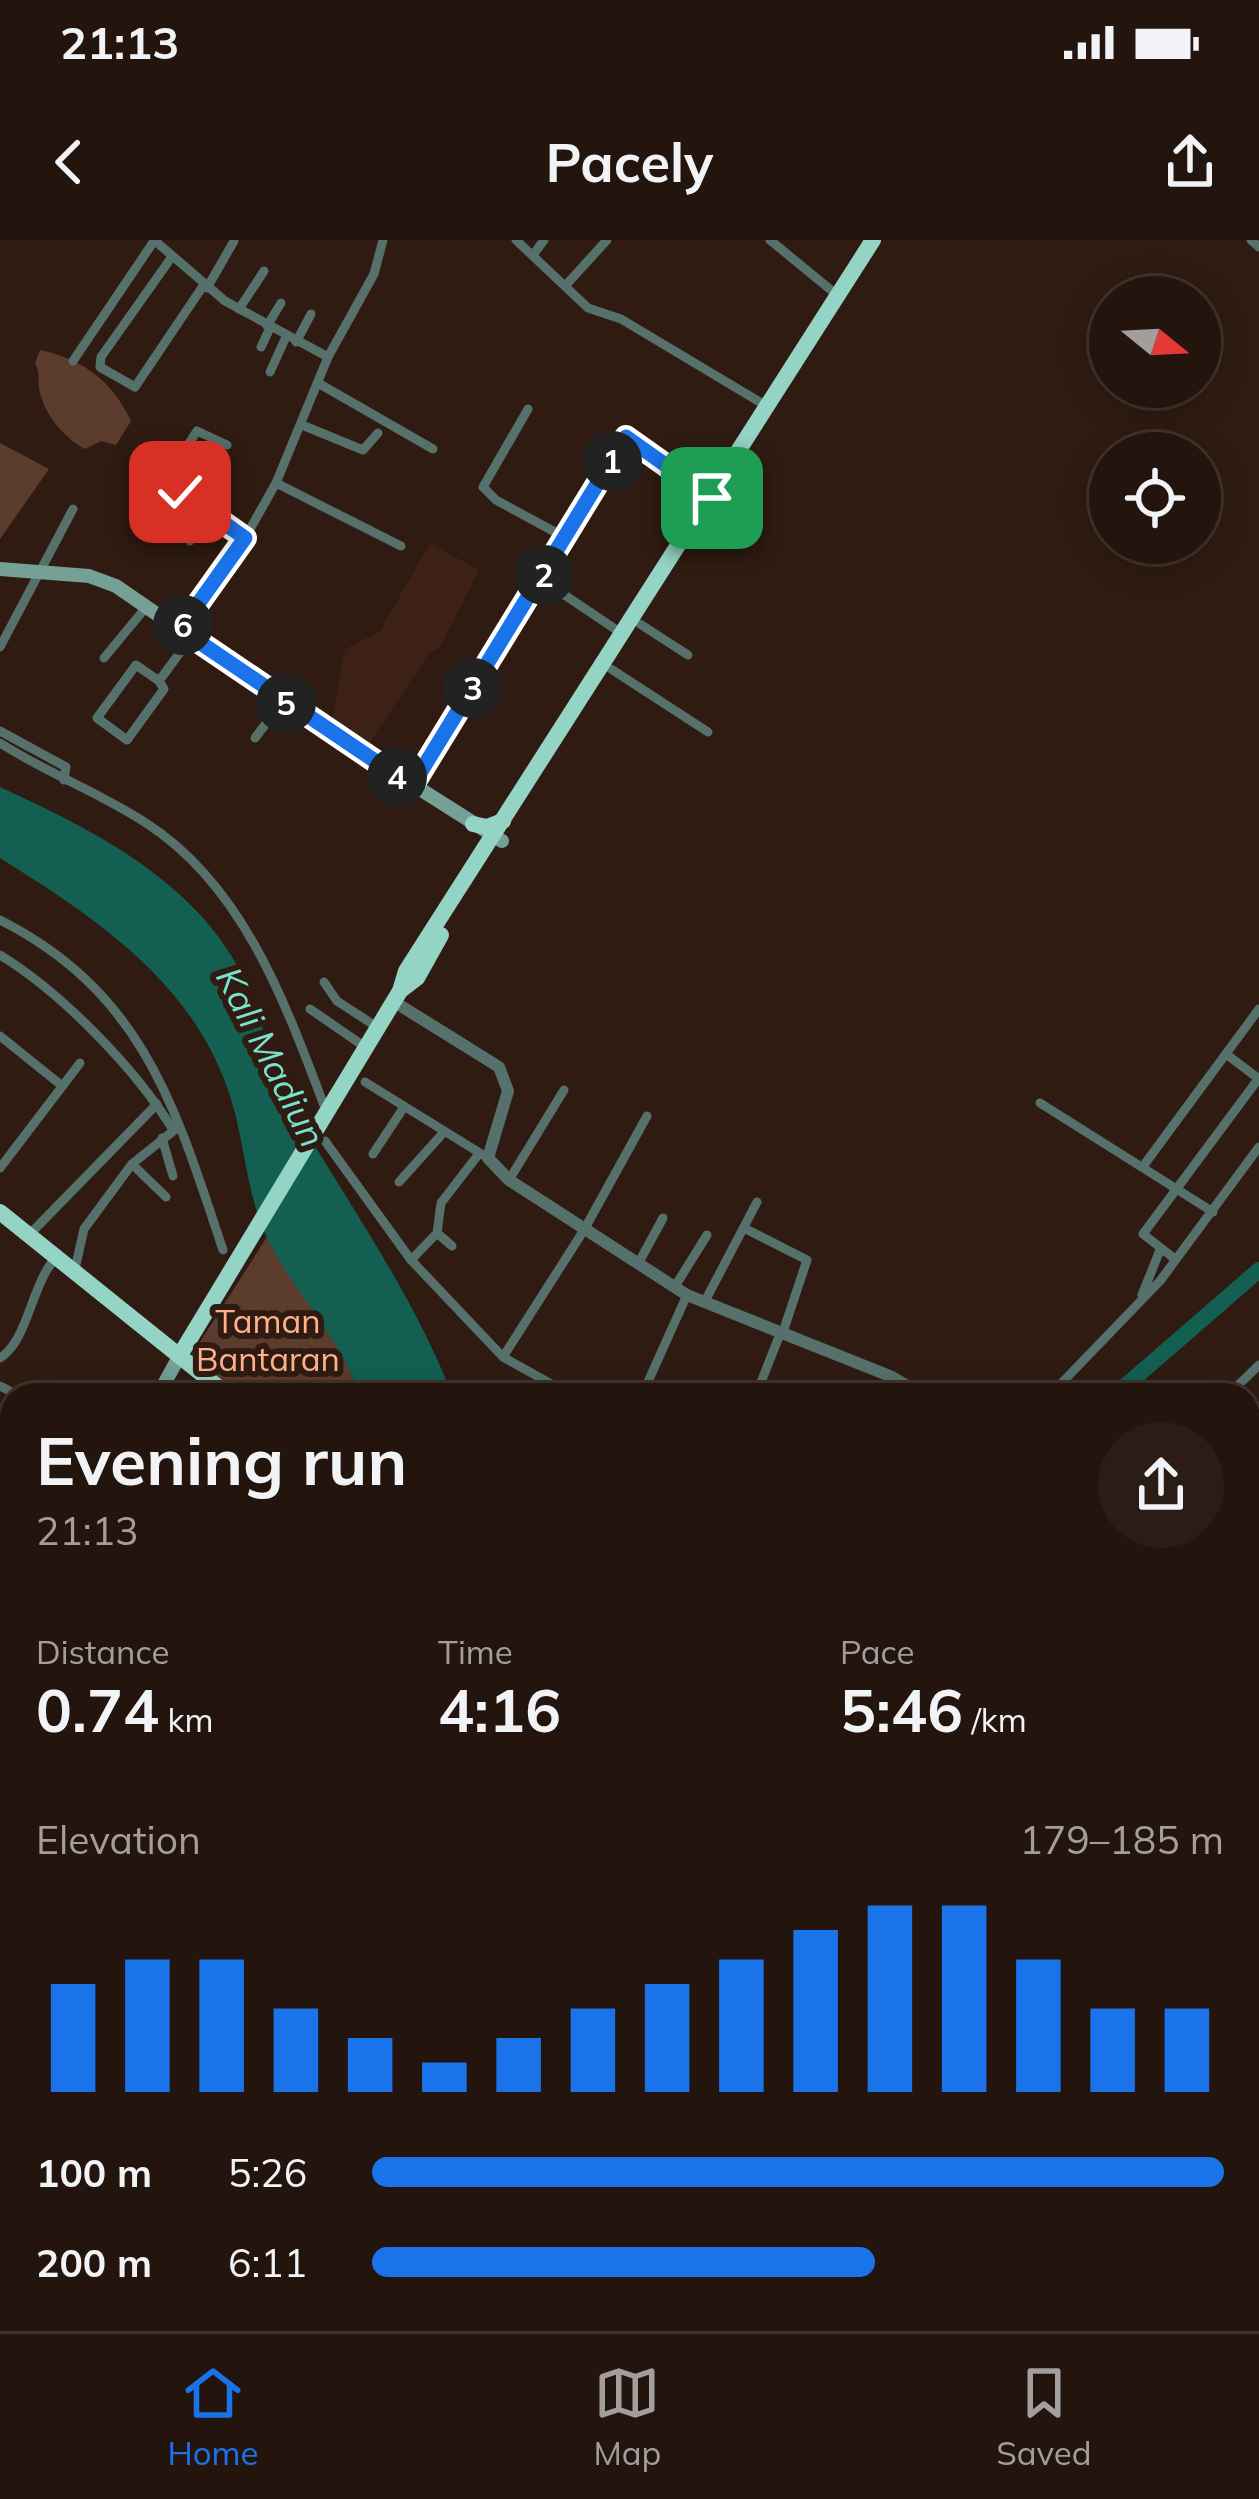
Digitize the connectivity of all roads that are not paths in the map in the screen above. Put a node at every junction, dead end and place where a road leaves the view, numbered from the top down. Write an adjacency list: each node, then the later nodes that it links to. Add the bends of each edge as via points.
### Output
1 (154, 240): 12 (street); 24 (street)
2 (383, 240): 23 (street, via 374,274)
3 (516, 240): 11 (street)
4 (544, 240): 11 (street)
5 (607, 240): 14 (street)
6 (770, 240): 16 (street)
7 (877, 240): 16 (highway); 45 (highway)
8 (1251, 240): 10 (street)
9 (234, 241): 15 (street)
10 (1259, 247)
11 (533, 255): 14 (street)
12 (171, 258): 15 (street); 15 (street, via 100,367 135,387)
13 (264, 271): 18 (street)
14 (566, 285): 27 (street, via 597,314 621,319)
15 (205, 287): 18 (street)
16 (837, 295): 27 (highway)
17 (281, 303): 20 (street)
18 (238, 310): 20 (street)
19 (311, 314): 21 (street)
20 (268, 327): 21 (street); 22 (street)
21 (291, 339): 23 (street); 25 (street)
22 (261, 346)
23 (328, 358): 26 (street)
24 (73, 361)
25 (270, 372)
26 (318, 383): 29 (street); 32 (street)
27 (767, 407): 34 (highway)
28 (528, 409): 38 (street, via 483,487)
29 (302, 425): 30 (street, via 363,450); 33 (street)
30 (378, 433)
31 (226, 446): 36 (street, via 197,431 165,480)
32 (433, 449)
33 (276, 483): 37 (street); 40 (street)
34 (712, 498): 38 (street, via 626,437); 47 (highway)
35 (73, 509): 42 (street)
36 (214, 513): 37 (street); 39 (street)
37 (245, 538): 46 (street)
38 (566, 538): 43 (street)
39 (190, 541)
40 (401, 546)
41 (0, 569): 42 (main road)
42 (37, 574): 44 (main road, via 89,576); 48 (street)
43 (542, 579): 47 (street); 59 (street)
44 (147, 606): 46 (main road); 50 (street)
45 (640, 624): 49 (street); 51 (highway)
46 (186, 633): 52 (street); 53 (main road)
47 (621, 633): 61 (highway)
48 (0, 647)
49 (688, 655)
50 (104, 658)
51 (611, 669): 55 (street); 61 (highway)
52 (159, 681): 52 (street, via 164,689 127,740 97,718 136,664)
53 (283, 701): 56 (street); 59 (main road)
54 (0, 730): 58 (street, via 66,767)
55 (708, 732)
56 (255, 738)
57 (0, 743): 58 (street)
58 (64, 780): 81 (street, via 147,824 210,878 284,1004)
59 (412, 786): 60 (main road)
60 (473, 824): 61 (highway)
61 (499, 833): 66 (highway)
62 (0, 920): 83 (street, via 50,952 133,1030)
63 (4, 957): 64 (street); 79 (street, via 48,989)
64 (0, 974)
65 (324, 982): 69 (street, via 337,1001)
66 (396, 996): 69 (highway); 89 (street, via 499,1067 508,1091)
67 (310, 1009): 71 (street)
68 (1259, 1009): 72 (street)
69 (377, 1027): 71 (highway)
70 (0, 1036): 76 (street)
71 (365, 1047): 81 (highway)
72 (1226, 1054): 74 (street); 91 (street)
73 (80, 1063): 76 (street)
74 (1259, 1078): 96 (street)
75 (365, 1082): 80 (street)
76 (61, 1085): 92 (street)
77 (564, 1090): 94 (street)
78 (1040, 1103): 91 (street)
79 (157, 1104): 83 (street); 105 (street)
80 (404, 1107): 84 (street); 88 (street)
81 (323, 1113): 119 (highway)
82 (647, 1116): 103 (street)
83 (177, 1128): 85 (street); 108 (street)
84 (444, 1132): 89 (street); 95 (street)
85 (161, 1138): 90 (street); 93 (street)
86 (326, 1141): 112 (street)
87 (1259, 1148): 99 (street)
88 (373, 1154)
89 (483, 1156): 94 (street); 104 (street, via 441,1203)
90 (131, 1164): 97 (street); 114 (street, via 84,1229)
91 (1144, 1165): 96 (street)
92 (0, 1168)
93 (172, 1176)
94 (509, 1180): 103 (street)
95 (399, 1182)
96 (1177, 1187): 99 (street); 109 (street, via 1142,1237)
97 (166, 1197)
98 (757, 1202): 102 (street)
99 (1213, 1211): 111 (street)
100 (0, 1212): 105 (highway)
101 (663, 1218): 113 (street)
102 (743, 1228): 116 (street); 118 (street, via 807,1260)
103 (584, 1230): 113 (street); 121 (street)
104 (437, 1233): 107 (street); 112 (street)
105 (29, 1234): 110 (highway)
106 (707, 1235): 115 (street)
107 (452, 1246)
108 (223, 1250)
109 (1160, 1250): 111 (street); 117 (street)
110 (58, 1255): 114 (highway); 120 (street)
111 (1175, 1259): 117 (street)
112 (411, 1260): 121 (street)
113 (638, 1264): 115 (street)
114 (75, 1269): 119 (highway)
115 (681, 1292): 116 (street); 125 (street)
116 (704, 1304): 118 (street)
117 (1138, 1305): 128 (street)
118 (781, 1334): 126 (street); 127 (street)
119 (182, 1352): 122 (main road); 123 (highway)
120 (0, 1358)
121 (503, 1358): 124 (street)
122 (165, 1383)
123 (215, 1383)
124 (550, 1383)
125 (647, 1383)
126 (761, 1383)
127 (902, 1383)
128 (1061, 1383)
129 (0, 1717): 130 (main road)
130 (0, 1729)

